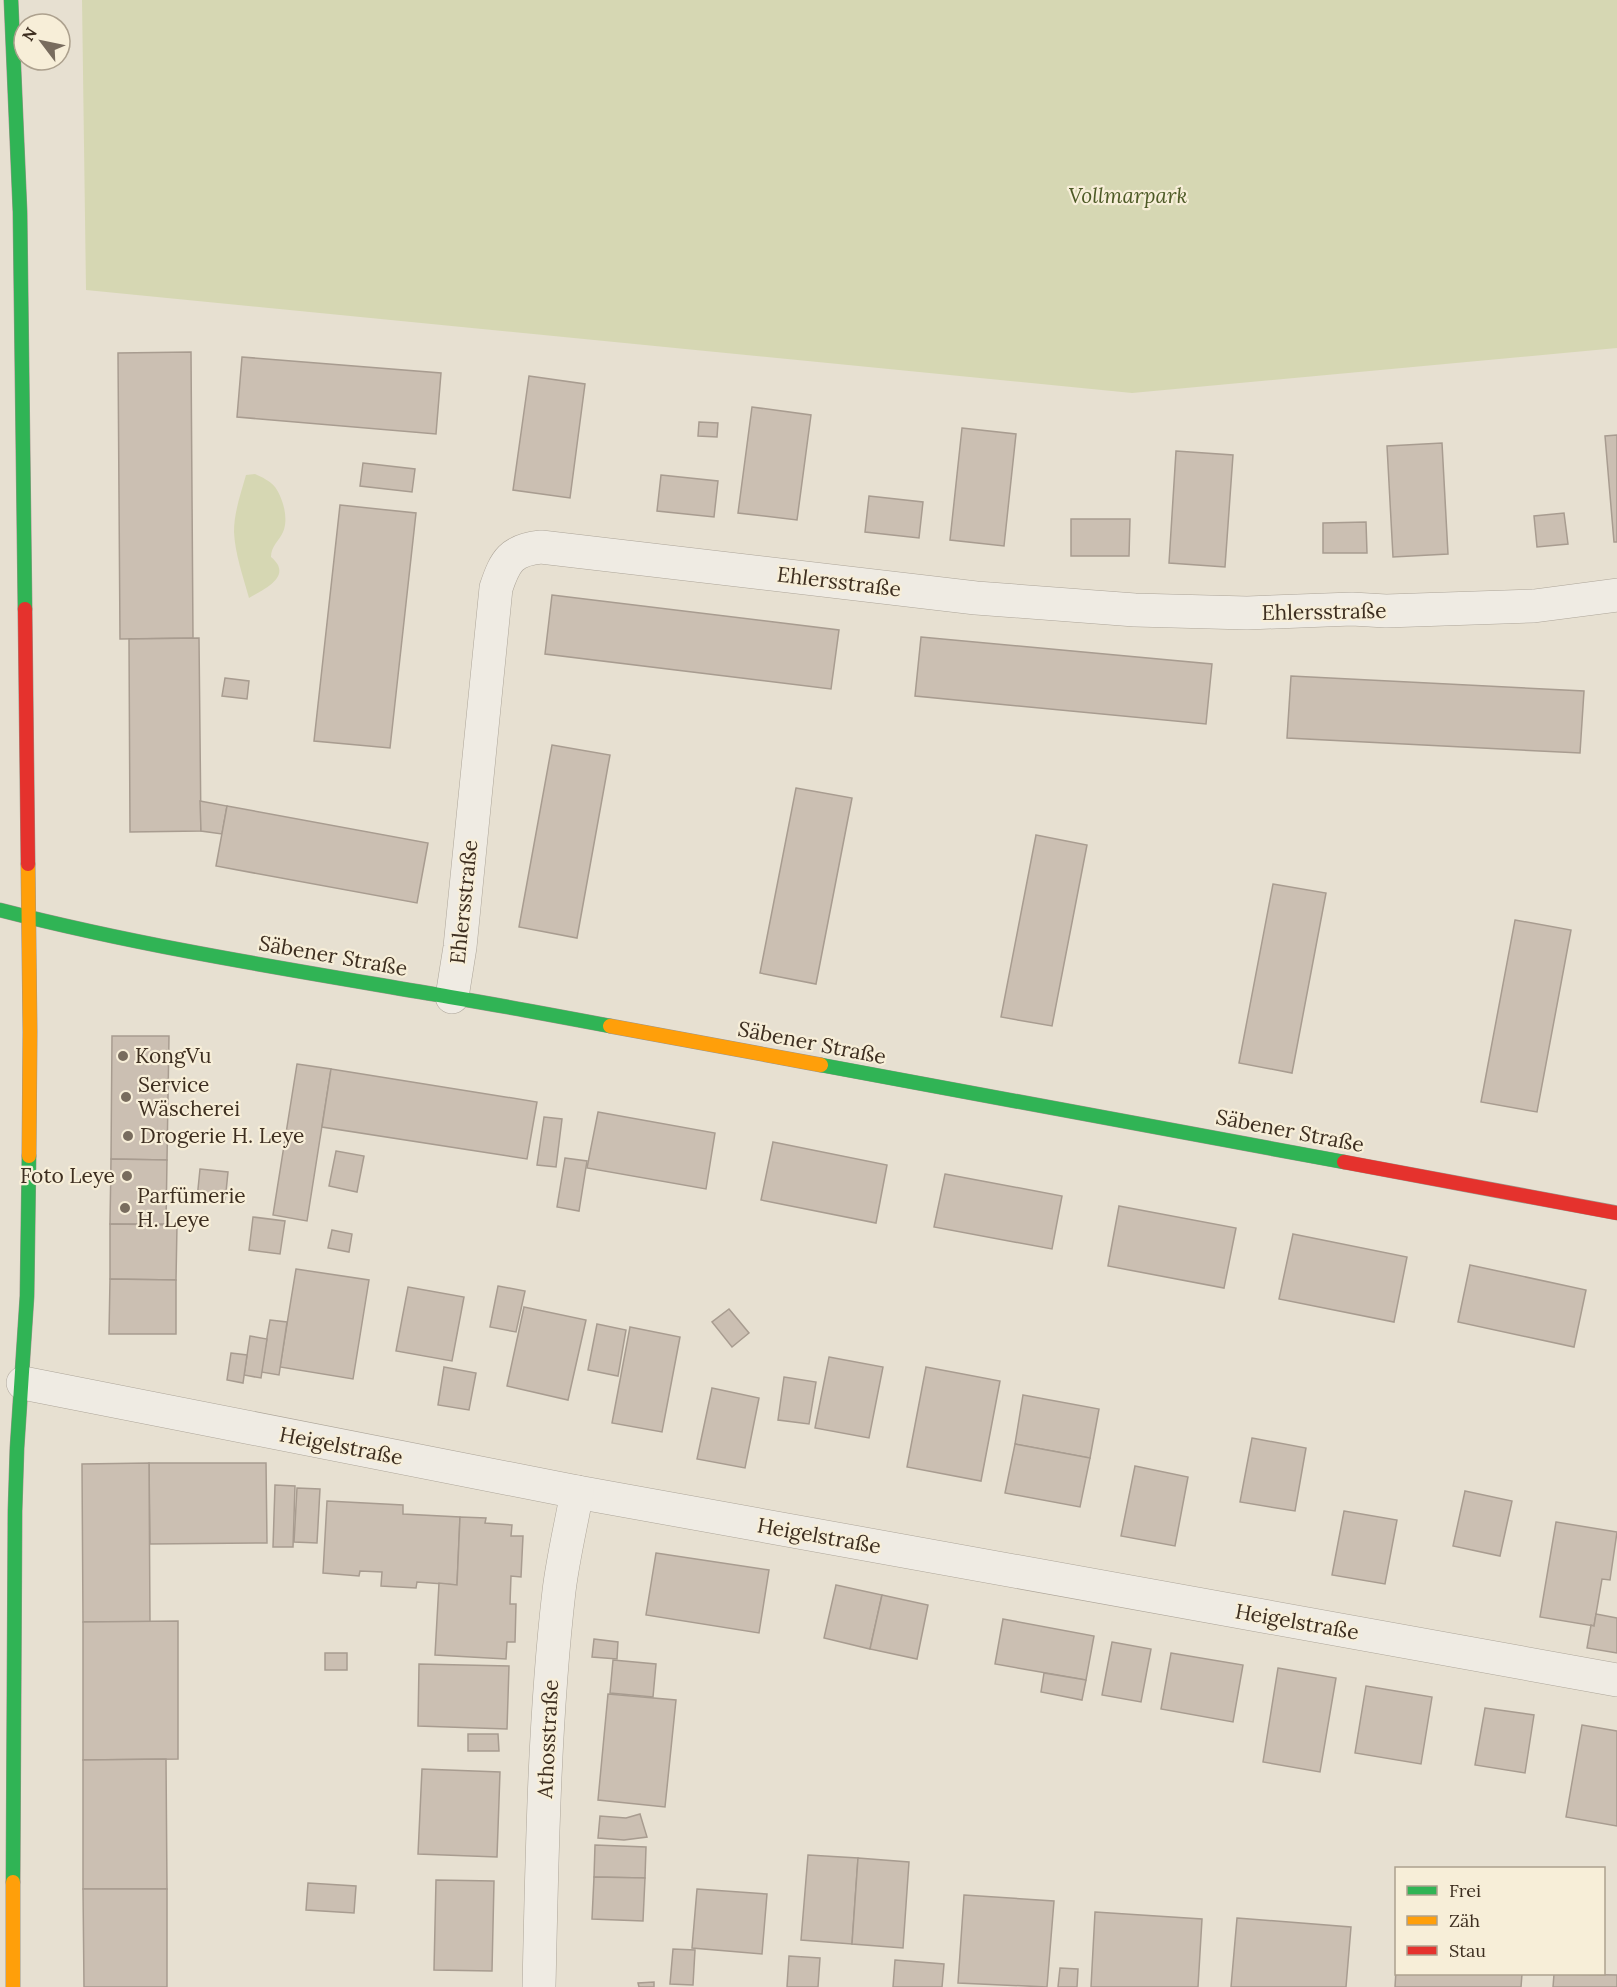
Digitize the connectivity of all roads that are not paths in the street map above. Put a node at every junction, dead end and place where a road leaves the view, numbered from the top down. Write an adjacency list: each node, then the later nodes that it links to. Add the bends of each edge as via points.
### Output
1 (11, 0): 2 (street, via 20,212)
2 (11, 348): 5 (street)
3 (1617, 596): 6 (street, Ehlersstraße, via 1534,606 1247,613 1135,610 975,598 541,547 523,549 502,570 496,588)
4 (0, 910): 5 (street, Säbener Straße)
5 (29, 918): 6 (street, Säbener Straße, via 280,969); 8 (street)
6 (452, 997): 7 (street, Säbener Straße)
7 (1617, 1213)
8 (23, 1383): 9 (street, Heigelstraße); 11 (street, via 16,1500)
9 (577, 1492): 10 (street, Heigelstraße); 12 (street, Athosstraße, via 559,1589 548,1713)
10 (1617, 1680)
11 (13, 1987)
12 (539, 1987)

